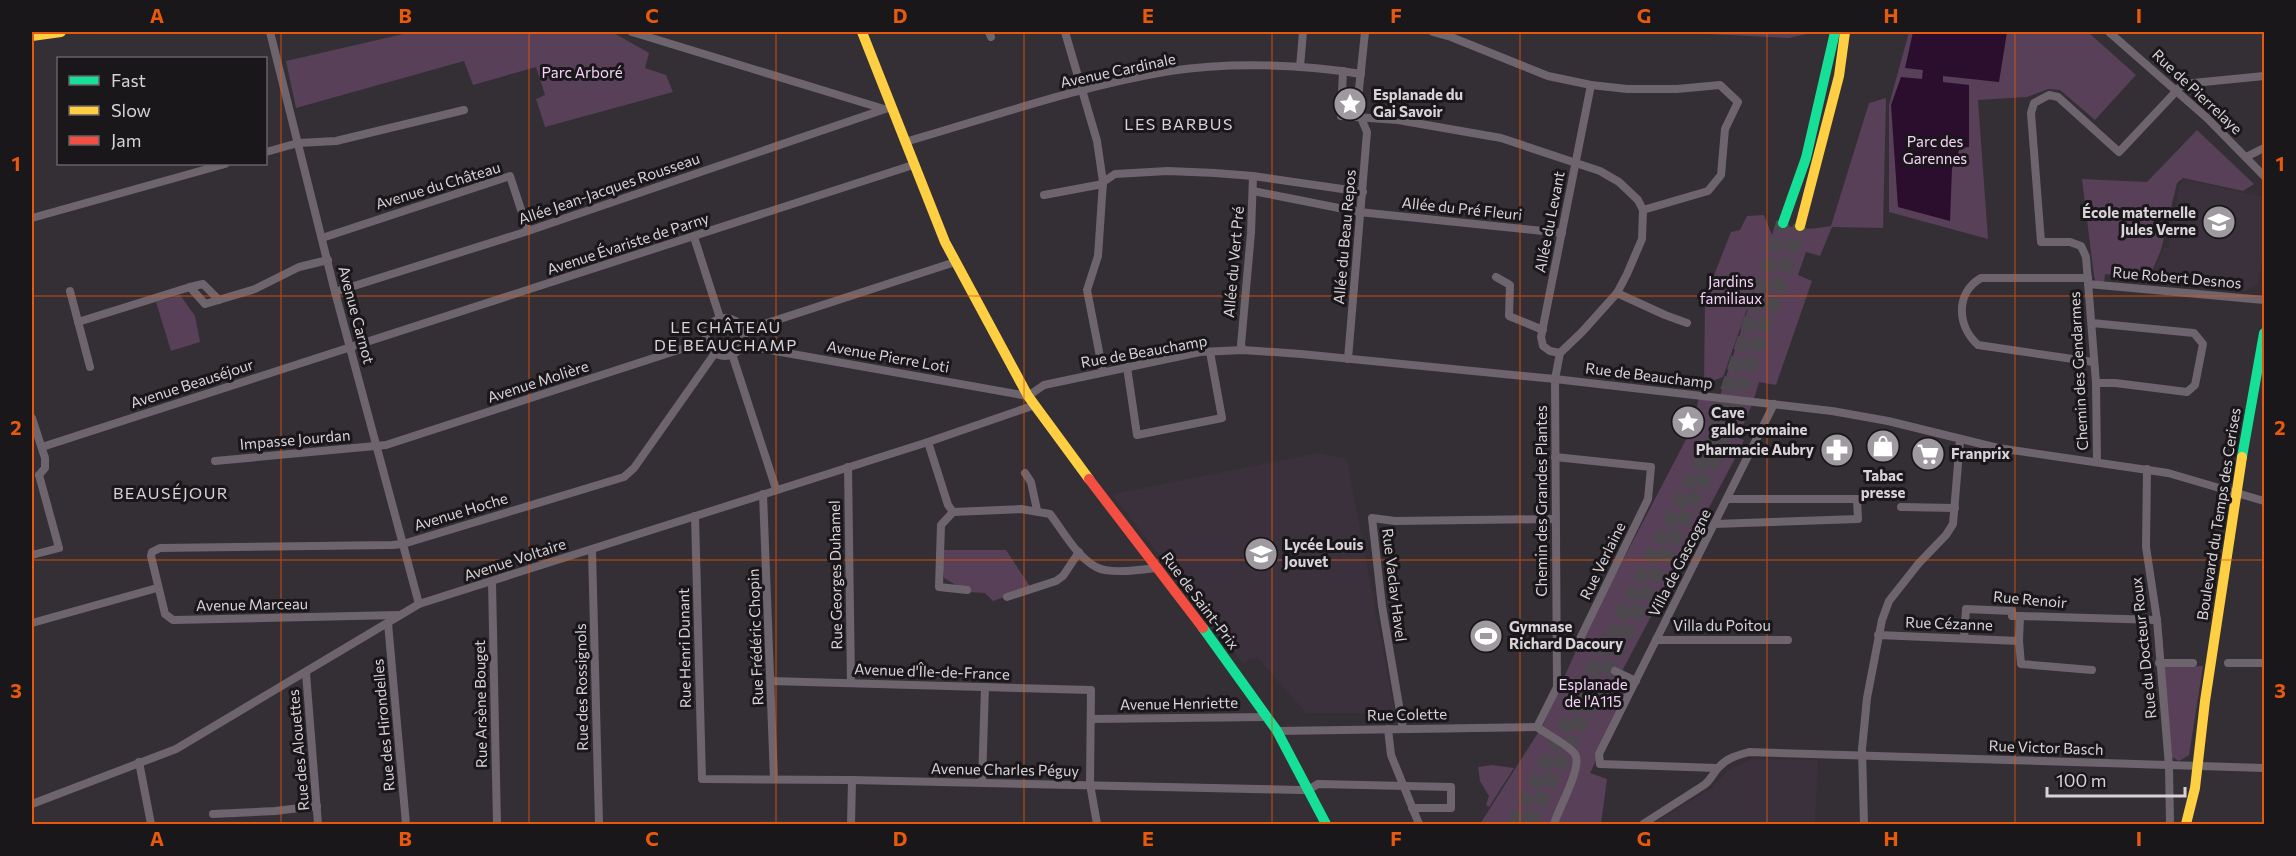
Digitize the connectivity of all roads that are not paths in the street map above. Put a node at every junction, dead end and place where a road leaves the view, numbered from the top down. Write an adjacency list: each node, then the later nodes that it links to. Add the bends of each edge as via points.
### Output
1 (61, 32): 12 (main road)
2 (270, 32): 24 (street, Avenue Carnot)
3 (632, 32): 20 (street)
4 (862, 32): 20 (main road, Rue de Saint-Prix)
5 (1065, 32): 18 (street)
6 (1303, 32): 13 (street)
7 (1365, 32): 15 (street)
8 (1433, 32): 17 (street, via 1548,76)
9 (1835, 32): 40 (main road, via 1806,158)
10 (1845, 32): 41 (main road, via 1839,76)
11 (2109, 32): 19 (street, Rue de Pierrelaye)
12 (32, 36)
13 (1300, 68): 14 (street, Avenue Cardinale); 18 (street, Avenue Cardinale, via 1228,66 1171,71)
14 (1343, 71): 15 (street, Avenue Cardinale); 22 (street, via 1341,116)
15 (1361, 74): 22 (street, Allée du Beau Repos, via 1357,108)
16 (2265, 76): 19 (street, via 2183,84)
17 (1591, 85): 28 (street, Allée du Levant); 37 (street, via 1677,89 1719,85 1738,102 1725,129 1721,175 1708,191)
18 (1082, 90): 23 (street, Avenue Cardinale); 33 (street, via 1097,141)
19 (2176, 90): 27 (street, Rue de Pierrelaye); 49 (street, Chemin des Gendarmes, via 2118,152 2058,97 2049,95 2034,103 2031,113 2041,242 2081,246)
20 (887, 108): 23 (main road, Rue de Saint-Prix); 42 (street, Allée Jean-Jacques Rousseau)
21 (464, 110): 24 (street, via 336,141)
22 (1363, 118): 28 (street, via 1398,120 1501,138); 35 (street, Allée du Beau Repos, via 1367,132)
23 (905, 142): 30 (main road, Rue de Saint-Prix)
24 (298, 143): 26 (street); 45 (street, Avenue Carnot)
25 (2265, 148): 27 (street)
26 (267, 152)
27 (2246, 157): 32 (street, Rue de Pierrelaye)
28 (1576, 162): 37 (street, via 1619,182); 43 (street, Allée du Levant)
29 (221, 165): 39 (street)
30 (913, 165): 44 (street, Avenue Évariste de Parny); 47 (main road, Rue de Saint-Prix)
31 (1253, 176): 33 (street, via 1147,172 1115,174); 34 (street, Allée du Vert Pré); 35 (street)
32 (2265, 176)
33 (1103, 183): 36 (street); 75 (street, via 1098,256 1088,290)
34 (1253, 191): 38 (street, Allée du Pré Fleuri); 66 (street, Allée du Vert Pré)
35 (1363, 192): 38 (street, Allée du Beau Repos)
36 (1044, 195)
37 (1643, 210): 53 (street, via 1642,238)
38 (1359, 212): 43 (street, Allée du Pré Fleuri); 71 (street, Allée du Beau Repos)
39 (32, 218)
40 (1783, 223)
41 (1800, 226)
42 (528, 231): 45 (street, Avenue du Château, via 510,176); 52 (street, Allée Jean-Jacques Rousseau)
43 (1562, 233): 60 (street, Allée du Levant)
44 (694, 237): 56 (street); 65 (street, Avenue Évariste de Parny)
45 (322, 238): 46 (street, Avenue Carnot)
46 (328, 260): 52 (street, Avenue Carnot); 54 (street, via 299,267 255,289)
47 (955, 262): 61 (street); 78 (main road, Rue de Saint-Prix)
48 (1496, 277): 60 (street, via 1510,285 1509,316)
49 (2088, 281): 55 (street, Rue Robert Desnos); 59 (street, Chemin des Gendarmes); 72 (street, Rue Robert Desnos, via 1981,278 1963,293 1963,326 1978,345)
50 (190, 287): 54 (street, via 204,284); 54 (street, via 205,304); 57 (street)
51 (70, 291): 57 (street)
52 (335, 292): 65 (street, Avenue Carnot)
53 (1617, 293): 58 (street); 69 (street)
54 (219, 300)
55 (2265, 300)
56 (720, 318): 61 (street, via 731,318); 63 (street, via 710,324)
57 (78, 322): 74 (street)
58 (1687, 323)
59 (2092, 323): 72 (street, Chemin des Gendarmes); 77 (street, via 2194,333 2203,350 2195,385 2187,392)
60 (1543, 330): 69 (street, via 1543,346)
61 (743, 331): 64 (street)
62 (2265, 333): 93 (main road, Boulevard du Temps des Cerises)
63 (706, 341): 68 (street); 83 (street, Avenue Molière)
64 (742, 345): 70 (street); 78 (street, Avenue Pierre Loti)
65 (350, 347): 83 (street, Avenue Carnot); 84 (street, Avenue Beauséjour)
66 (1243, 350): 67 (street, Rue de Beauchamp); 71 (street, Rue de Beauchamp)
67 (1210, 352): 73 (street, Rue de Beauchamp); 73 (street, via 1222,418 1137,435)
68 (715, 353): 70 (street); 104 (street, Avenue Hoche, via 630,474)
69 (1560, 353): 76 (street, Chemin des Grandes Plantes)
70 (732, 354): 92 (street)
71 (1348, 359): 76 (street, Rue de Beauchamp)
72 (2094, 362): 77 (street, Chemin des Gendarmes)
73 (1127, 367): 75 (street, Rue de Beauchamp)
74 (90, 368)
75 (1103, 372): 78 (street, Rue de Beauchamp, via 1044,385)
76 (1555, 379): 79 (street, Rue de Beauchamp); 85 (street, Chemin des Grandes Plantes)
77 (2096, 383): 87 (street, Chemin des Gendarmes)
78 (1031, 401): 82 (street, Avenue Voltaire); 109 (main road, Rue de Saint-Prix)
79 (1774, 404): 81 (street, Rue de Beauchamp, via 1858,415); 95 (street, Villa de Gascogne)
80 (32, 418): 84 (street)
81 (1960, 440): 87 (street, Rue de Beauchamp); 98 (street)
82 (928, 442): 88 (street, Avenue Voltaire); 100 (street)
83 (378, 446): 86 (street, Impasse Jourdan); 104 (street, Avenue Carnot)
84 (42, 447): 91 (street, via 45,468)
85 (1555, 458): 102 (street, Chemin des Grandes Plantes); 125 (street, Rue Verlaine, via 1651,467 1648,499 1577,645)
86 (214, 461)
87 (2097, 462): 89 (street, Rue de Beauchamp)
88 (848, 467): 92 (street, Avenue Voltaire); 135 (street, Rue Georges Duhamel)
89 (2147, 469): 93 (street, Rue de Beauchamp); 117 (street, Rue du Docteur Roux, via 2146,547)
90 (1024, 473): 99 (street, via 1031,482)
91 (35, 476): 107 (street, via 59,548)
92 (776, 489): 94 (street, Avenue Voltaire)
93 (2237, 493): 96 (street, Rue de Beauchamp); 145 (main road, Boulevard du Temps des Cerises)
94 (763, 495): 101 (street, Avenue Voltaire); 133 (street, Rue Frédéric Chopin)
95 (1727, 499): 103 (street, Villa de Gascogne); 103 (street, via 1857,499 1858,519)
96 (2265, 501)
97 (1901, 507): 98 (street)
98 (1955, 508): 120 (street, via 1951,529 1889,601)
99 (1037, 510): 100 (street); 106 (street, via 1050,514)
100 (953, 512): 112 (street, via 941,525 939,587)
101 (695, 516): 105 (street, Avenue Voltaire); 149 (street, Rue Henri Dunant)
102 (1554, 519): 125 (street, Chemin des Grandes Plantes); 141 (street, Rue Vaclav Havel, via 1372,518)
103 (1714, 524): 122 (street, Villa de Gascogne)
104 (403, 544): 108 (street, Avenue Hoche, via 165,548 156,549); 114 (street, Avenue Carnot)
105 (592, 550): 110 (street, Avenue Voltaire); 165 (street, Rue des Rossignols)
106 (1079, 552): 109 (street, via 1098,568); 113 (street, via 1063,576)
107 (32, 555)
108 (151, 556): 111 (street, Avenue Marceau)
109 (1156, 568): 137 (main road, Rue de Saint-Prix)
110 (492, 582): 114 (street, Avenue Voltaire); 164 (street, Rue Arsène Bouget)
111 (157, 588): 115 (street, Avenue Marceau, via 165,614 173,620); 118 (street)
112 (967, 590)
113 (1007, 597)
114 (419, 604): 115 (street, Avenue Voltaire)
115 (401, 615): 119 (street, Avenue Voltaire)
116 (2020, 616): 117 (street, Rue Renoir); 121 (street, Rue Renoir, via 2012,615 2012,611 1966,609); 124 (street)
117 (2157, 620): 126 (street, Rue du Docteur Roux)
118 (32, 623)
119 (388, 623): 132 (street, Avenue Voltaire); 163 (street, Rue des Hirondelles)
120 (1878, 635): 121 (street, Rue Cézanne); 143 (street)
121 (1964, 639): 124 (street, Rue Cézanne)
122 (1656, 640): 123 (street, Villa du Poitou); 134 (street, Villa de Gascogne)
123 (1788, 640)
124 (2019, 641): 130 (street, via 2021,664)
125 (1556, 644): 139 (street, Chemin des Grandes Plantes, via 1557,687)
126 (2160, 663): 127 (street); 146 (street, Rue du Docteur Roux)
127 (2193, 663)
128 (2229, 663): 129 (street)
129 (2265, 663)
130 (2092, 670)
131 (1615, 671): 134 (street)
132 (306, 673): 144 (street, Avenue Voltaire, via 176,749); 157 (street, Rue des Alouettes)
133 (771, 681): 135 (street, Avenue d'Île-de-France); 150 (street, Rue Frédéric Chopin)
134 (1636, 681): 147 (street, Villa de Gascogne, via 1599,754 1600,764)
135 (851, 683): 136 (street, Avenue d'Île-de-France)
136 (986, 687): 138 (street, Avenue d'Île-de-France, via 1091,690); 152 (street)
137 (1267, 717): 138 (street, Avenue Henriette); 142 (main road, Rue de Saint-Prix)
138 (1091, 719): 153 (street)
139 (1537, 727): 141 (street, Rue Colette); 170 (street, via 1575,754 1578,762)
140 (1388, 729): 141 (street, Rue Colette); 142 (street, Rue Colette); 154 (street, via 1391,755)
141 (1403, 729)
142 (1277, 731): 155 (main road, Rue de Saint-Prix)
143 (1862, 756): 146 (street, Rue Victor Basch); 147 (street, Rue Victor Basch, via 1749,752 1726,760); 172 (street)
144 (139, 762): 156 (street, Avenue Voltaire); 161 (street)
145 (2194, 765): 146 (street, Rue Victor Basch); 148 (street, Rue Victor Basch); 160 (main road, Boulevard du Temps des Cerises)
146 (2169, 766): 173 (street, Rue du Docteur Roux)
147 (1717, 768): 171 (street, via 1712,779)
148 (2265, 768)
149 (702, 779): 150 (street, Avenue Charles Péguy)
150 (774, 779): 151 (street, Avenue Charles Péguy)
151 (852, 780): 152 (street, Avenue Charles Péguy); 166 (street)
152 (982, 783): 153 (street, Avenue Charles Péguy)
153 (1090, 784): 155 (street, Avenue Charles Péguy); 167 (street)
154 (1403, 786): 155 (street, Avenue Charles Péguy, via 1318,784); 158 (street); 158 (street, Avenue Charles Péguy, via 1451,787 1451,808)
155 (1308, 790): 168 (main road, Rue de Saint-Prix)
156 (32, 804)
157 (317, 806): 159 (street); 162 (street, Rue des Alouettes)
158 (1412, 808): 169 (street)
159 (213, 814)
160 (2186, 823)
161 (151, 825)
162 (318, 825)
163 (406, 825)
164 (497, 825)
165 (599, 825)
166 (851, 825)
167 (1097, 825)
168 (1326, 825)
169 (1419, 825)
170 (1554, 825)
171 (1643, 825)
172 (1864, 825)
173 (2170, 825)

